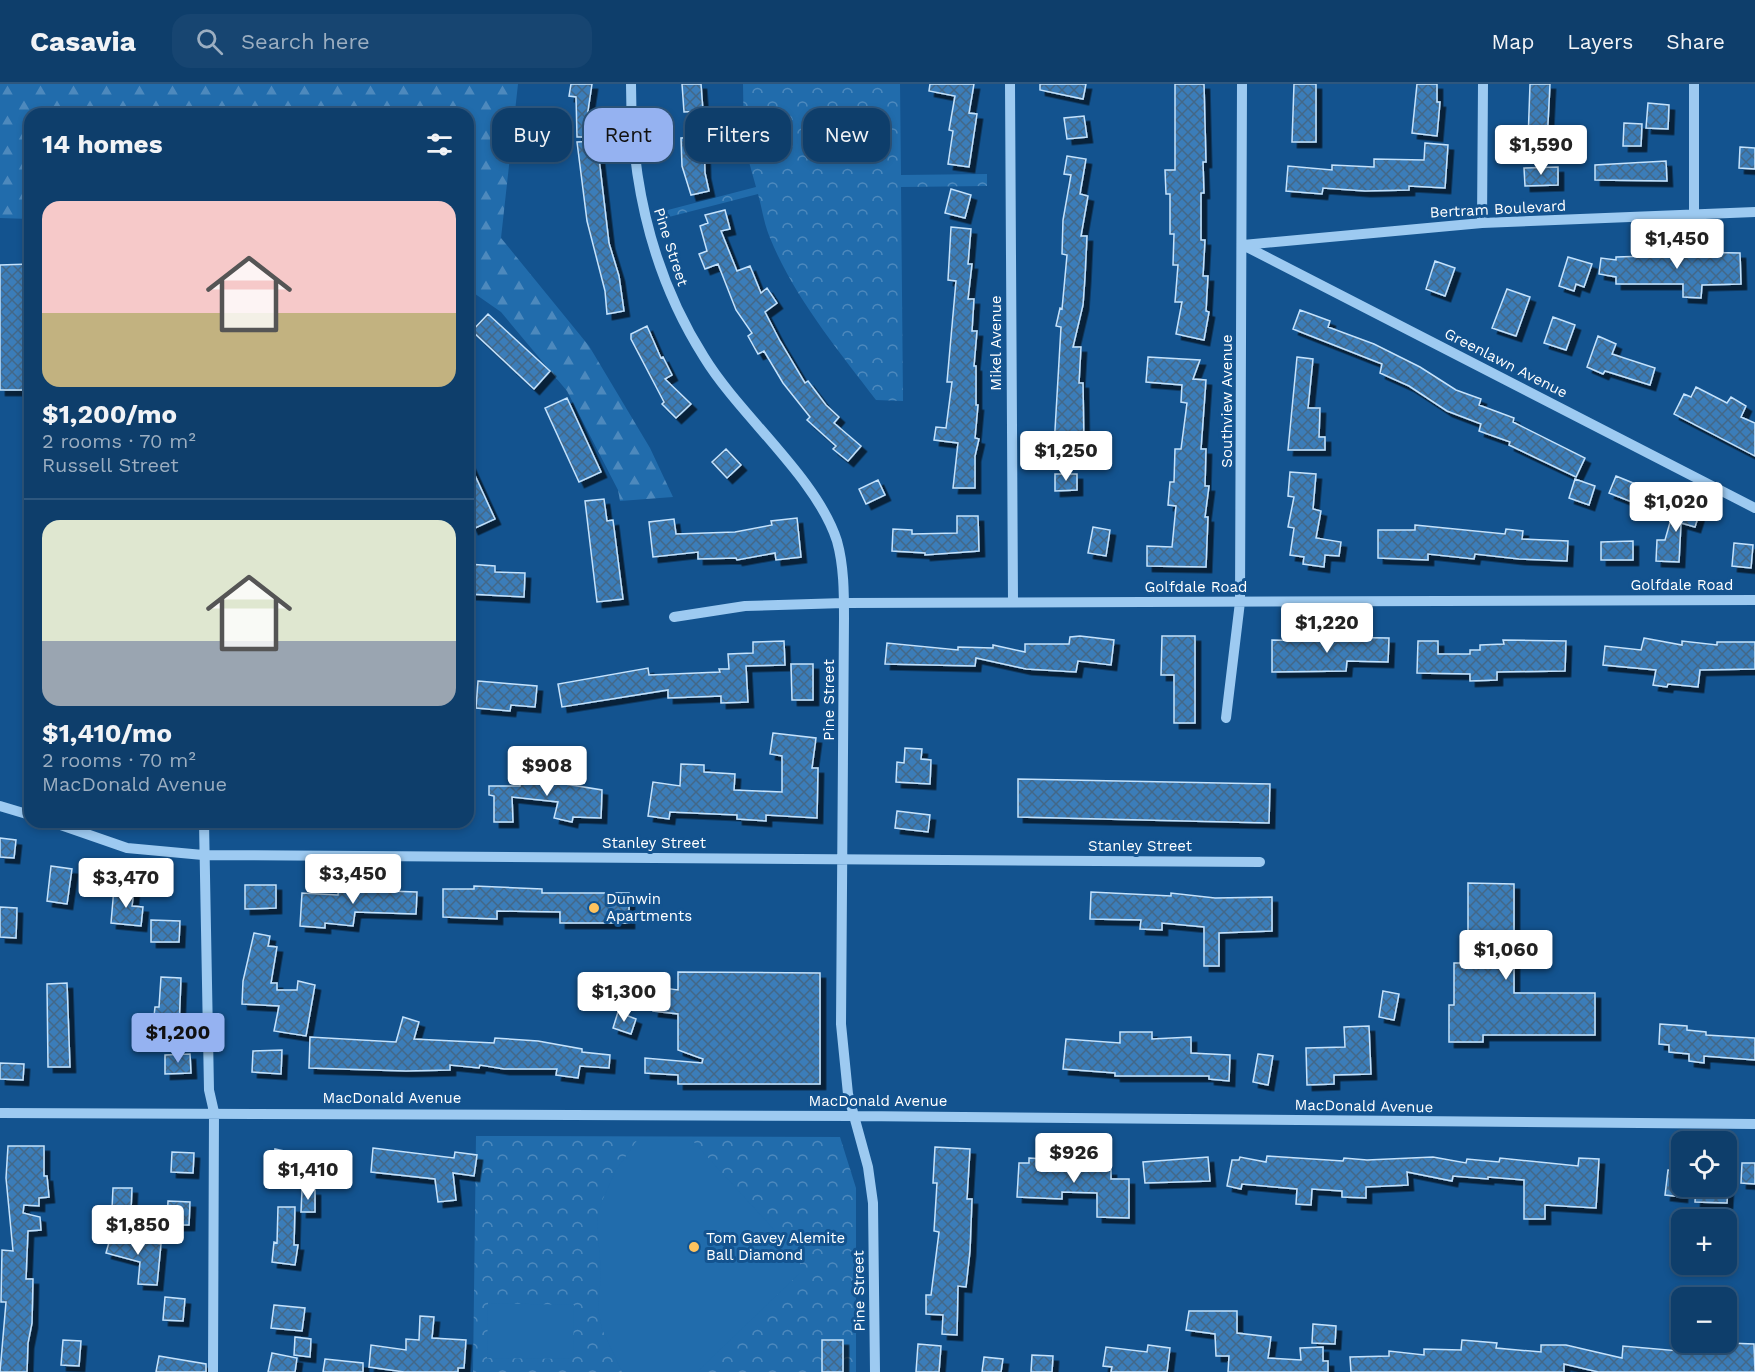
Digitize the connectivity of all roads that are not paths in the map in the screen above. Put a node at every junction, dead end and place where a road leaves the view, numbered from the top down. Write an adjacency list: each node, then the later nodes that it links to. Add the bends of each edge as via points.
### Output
1 (631, 84): 14 (street, Pine Street, via 634,159 642,204 668,288 705,359 825,514 837,541)
2 (1010, 84): 12 (street, Mikel Avenue)
3 (1242, 84): 9 (street, Southview Avenue)
4 (1483, 84): 8 (street)
5 (1694, 84): 7 (street)
6 (1755, 212): 7 (street, Bertram Boulevard)
7 (1694, 215): 8 (street, Bertram Boulevard)
8 (1482, 223): 9 (street, Bertram Boulevard)
9 (1243, 245): 10 (street, Greenlawn Avenue); 13 (street, Southview Avenue)
10 (1755, 507)
11 (1755, 600): 13 (street, Golfdale Road)
12 (1013, 601): 13 (street, Golfdale Road); 14 (street, Golfdale Road)
13 (1240, 602): 16 (street, Southview Avenue)
14 (844, 603): 15 (street, Golfdale Road, via 744,606); 22 (street, Pine Street)
15 (674, 617)
16 (1226, 718)
17 (0, 806): 18 (street)
18 (24, 813)
19 (69, 828): 21 (street, Stanley Street, via 127,848)
20 (204, 828): 21 (street)
21 (203, 855): 22 (street, Stanley Street); 24 (street, via 209,1090)
22 (843, 860): 23 (street, Stanley Street); 26 (street, Pine Street, via 842,1024 844,1066)
23 (1260, 862)
24 (214, 1112): 25 (street, MacDonald Avenue); 26 (street, MacDonald Avenue); 28 (street)
25 (0, 1113)
26 (854, 1116): 27 (street, MacDonald Avenue); 29 (street, Pine Street, via 873,1203)
27 (1755, 1124)
28 (213, 1372)
29 (875, 1372)

